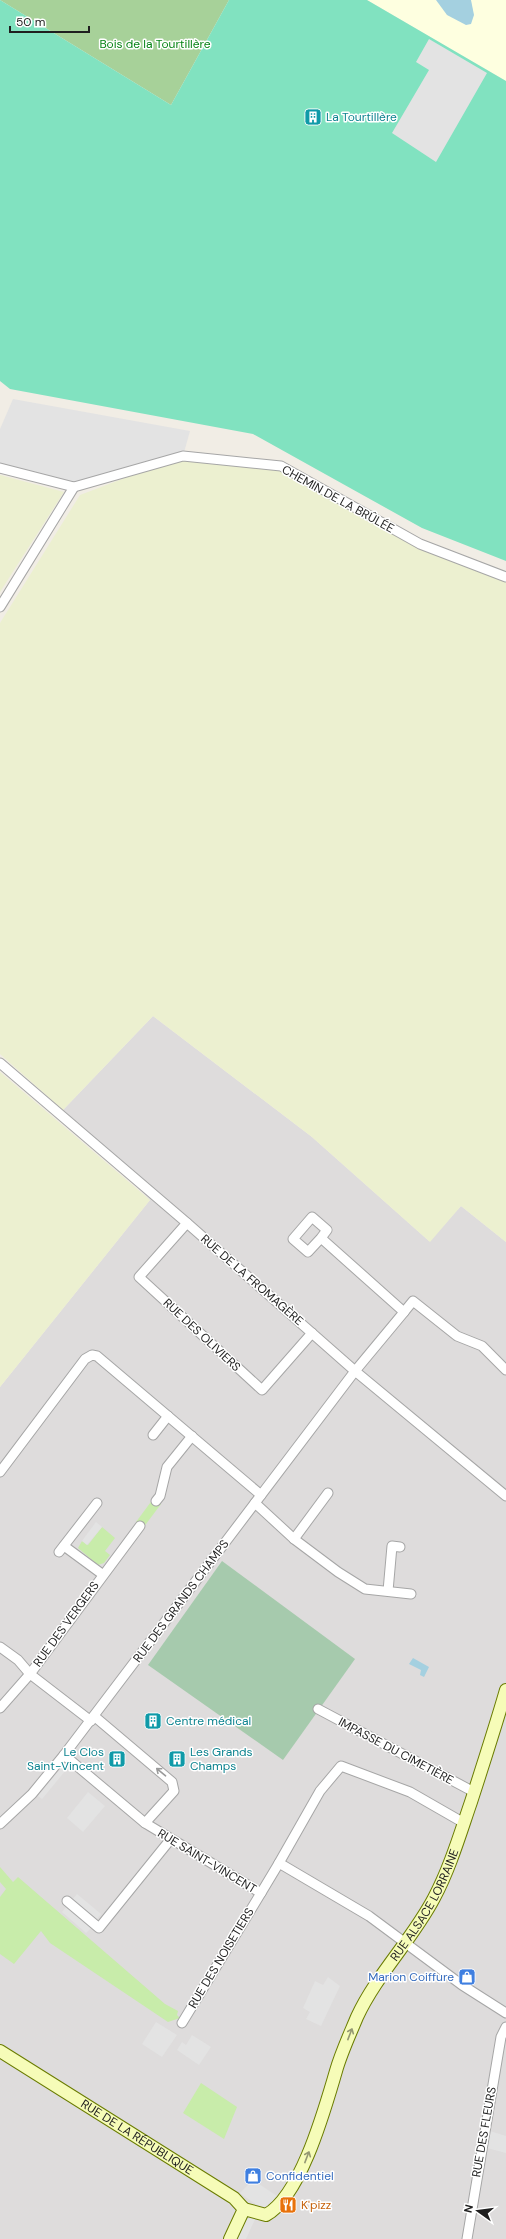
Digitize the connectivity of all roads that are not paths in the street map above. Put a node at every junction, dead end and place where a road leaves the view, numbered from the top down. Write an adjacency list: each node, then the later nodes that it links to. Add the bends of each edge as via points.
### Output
1 (0, 468): 2 (street)
2 (74, 487): 3 (street, CHEMIN DE LA BRÛLÉE, via 183,456 281,466 420,544); 4 (street)
3 (506, 577)
4 (0, 607)
5 (0, 1063): 6 (street, RUE DE LA FROMAGÈRE)
6 (187, 1223): 9 (street, RUE DE LA FROMAGÈRE); 9 (street, RUE DES OLIVIERS, via 139,1277 262,1390)
7 (321, 1238): 8 (street)
8 (404, 1312): 10 (street, via 413,1301 457,1336 482,1346); 11 (street, RUE DES GRANDS CHAMPS)
9 (312, 1333): 11 (street, RUE DE LA FROMAGÈRE)
10 (506, 1370)
11 (355, 1371): 17 (street, RUE DES GRANDS CHAMPS); 18 (street, RUE DE LA FROMAGÈRE)
12 (168, 1416): 13 (street); 14 (street); 15 (street, via 97,1356 92,1355 85,1359)
13 (153, 1435)
14 (192, 1436): 17 (street); 19 (street, via 167,1467 160,1496)
15 (0, 1472)
16 (328, 1493): 23 (street)
17 (261, 1495): 21 (street, RUE DES GRANDS CHAMPS)
18 (506, 1496)
19 (156, 1501)
20 (96, 1503): 25 (street, RUE DES VERGERS, via 62,1549)
21 (255, 1503): 23 (street); 34 (street, RUE DES GRANDS CHAMPS)
22 (140, 1526): 25 (street, RUE DES VERGERS)
23 (294, 1539): 26 (street, via 365,1589)
24 (400, 1547): 26 (street, via 392,1546)
25 (102, 1574): 29 (street, RUE DES VERGERS)
26 (388, 1591): 27 (street)
27 (411, 1594)
28 (0, 1647): 29 (street, RUE DES VERGERS, via 18,1660)
29 (30, 1674): 31 (street, RUE DES VERGERS); 34 (street, RUE DES VERGERS)
30 (506, 1690): 32 (street, RUE ALSACE LORRAINE)
31 (0, 1708)
32 (503, 1708): 36 (street, RUE ALSACE LORRAINE)
33 (318, 1709): 36 (street, IMPASSE DU CIMETIÈRE)
34 (92, 1719): 35 (street, RUE DES GRANDS CHAMPS); 37 (street, RUE DES VERGERS, one-way to 34, via 174,1791 172,1782)
35 (64, 1755): 37 (street, RUE SAINT-VINCENT); 39 (street, RUE DES GRANDS CHAMPS, via 32,1794)
36 (474, 1792): 38 (street, RUE ALSACE LORRAINE)
37 (145, 1823): 40 (street, RUE SAINT-VINCENT)
38 (464, 1823): 41 (street, RUE SAINT-VINCENT, via 410,1792 341,1766 320,1791); 44 (street, RUE ALSACE LORRAINE, via 435,1897)
39 (0, 1824)
40 (170, 1840): 42 (street, RUE SAINT-VINCENT); 43 (street, via 99,1928)
41 (279, 1863): 42 (street, RUE SAINT-VINCENT); 44 (street, via 369,1916)
42 (261, 1893): 46 (street, RUE DES NOISETIERS)
43 (67, 1901)
44 (406, 1943): 45 (street); 49 (street, RUE ALSACE LORRAINE, one-way to 44, via 266,2215 280,2203 304,2163 331,2093 336,2070 364,2003)
45 (506, 2013)
46 (182, 2023)
47 (506, 2027): 51 (street, RUE DES FLEURS, via 501,2037)
48 (0, 2051): 49 (street, RUE DE LA RÉPUBLIQUE, via 197,2174 234,2198)
49 (244, 2209): 50 (street)
50 (230, 2239)
51 (467, 2239)

